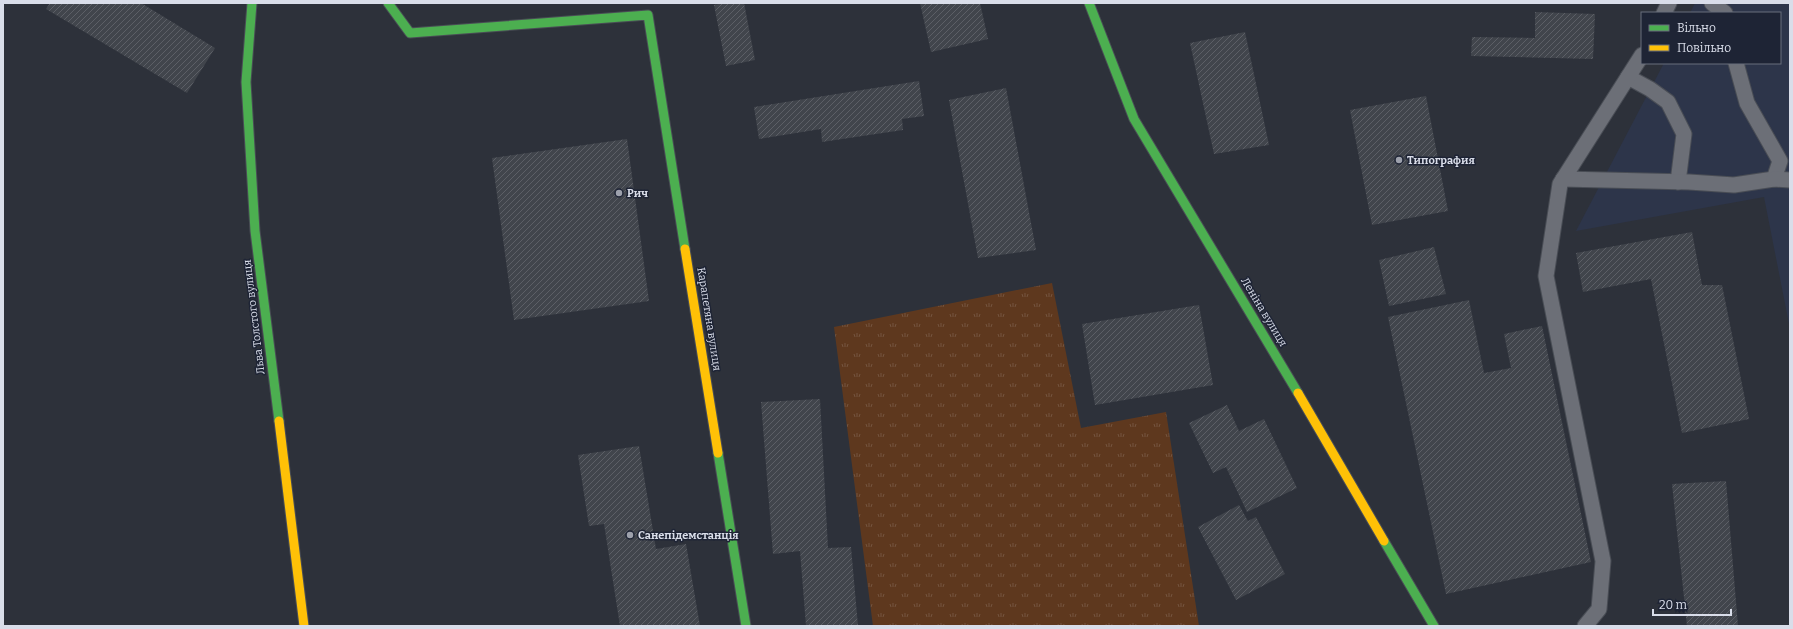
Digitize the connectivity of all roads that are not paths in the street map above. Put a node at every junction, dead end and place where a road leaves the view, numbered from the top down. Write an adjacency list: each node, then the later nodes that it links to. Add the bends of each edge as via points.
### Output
1 (252, 3): 15 (street, Льва Толстого вулиця, via 246,82 255,230)
2 (388, 3): 16 (street, Карапетяна вулиця, via 410,33 648,15)
3 (1089, 3): 17 (street, Леніна вулиця, via 1134,119 1252,314)
4 (1669, 3): 6 (lane)
5 (1712, 3): 7 (lane)
6 (1664, 12)
7 (1724, 12)
8 (1641, 57): 10 (lane)
9 (1736, 64): 11 (lane, via 1747,103 1780,161)
10 (1628, 77): 12 (lane); 14 (lane, via 1668,102 1684,134)
11 (1774, 179): 13 (lane); 14 (lane, via 1734,185)
12 (1563, 180): 14 (lane); 18 (lane, via 1560,184 1546,276 1603,561 1599,609)
13 (1790, 180)
14 (1678, 182)
15 (304, 626)
16 (746, 626)
17 (1434, 626)
18 (1585, 626)

